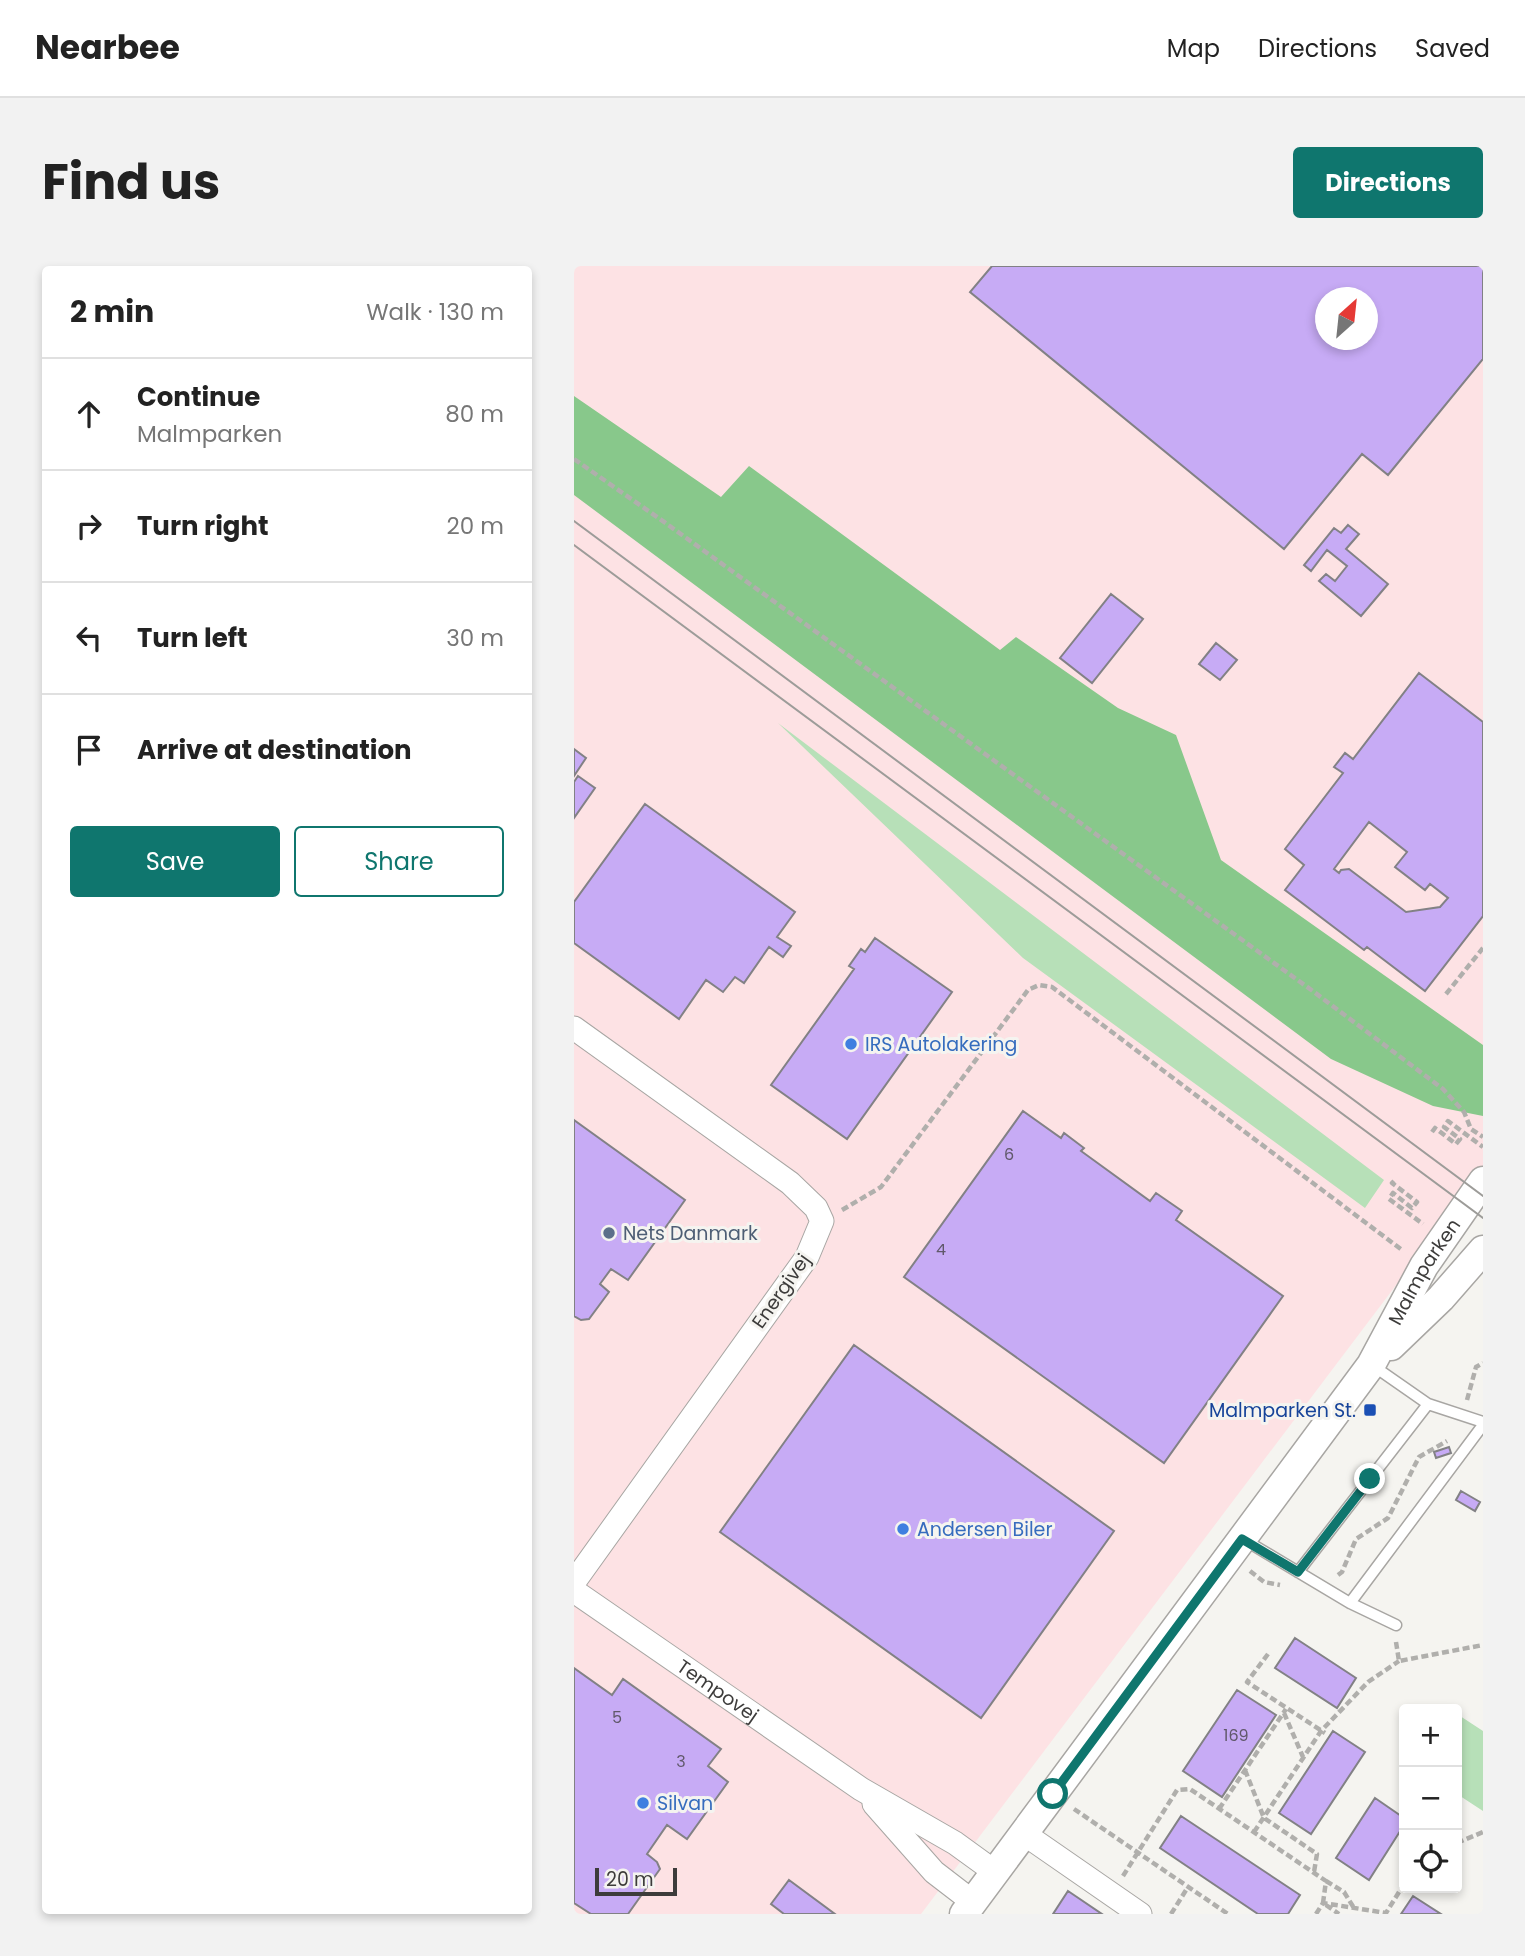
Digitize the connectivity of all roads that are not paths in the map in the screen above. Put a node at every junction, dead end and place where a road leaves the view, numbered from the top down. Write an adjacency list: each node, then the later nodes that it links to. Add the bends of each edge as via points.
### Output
1 (574, 1028): 9 (street, Energivej, via 790,1183 816,1208 822,1221 807,1257)
2 (1483, 1181): 4 (street, Malmparken, via 1424,1266)
3 (1483, 1250): 4 (street, Malmparken, via 1441,1298)
4 (1371, 1364): 5 (lane); 7 (street, Malmparken)
5 (1428, 1404): 6 (lane); 8 (lane)
6 (1483, 1423): 11 (lane)
7 (1242, 1539): 8 (lane); 14 (street, Malmparken)
8 (1298, 1572): 11 (lane)
9 (574, 1582)
10 (574, 1591): 13 (street, Tempovej)
11 (1350, 1603): 12 (lane)
12 (1396, 1625)
13 (861, 1789): 15 (street, Tempovej, via 955,1843); 16 (street, Tempovej)
14 (1023, 1833): 15 (street, Malmparken); 17 (street)
15 (995, 1872): 16 (street, Malmparken)
16 (968, 1908)
17 (1140, 1914)

